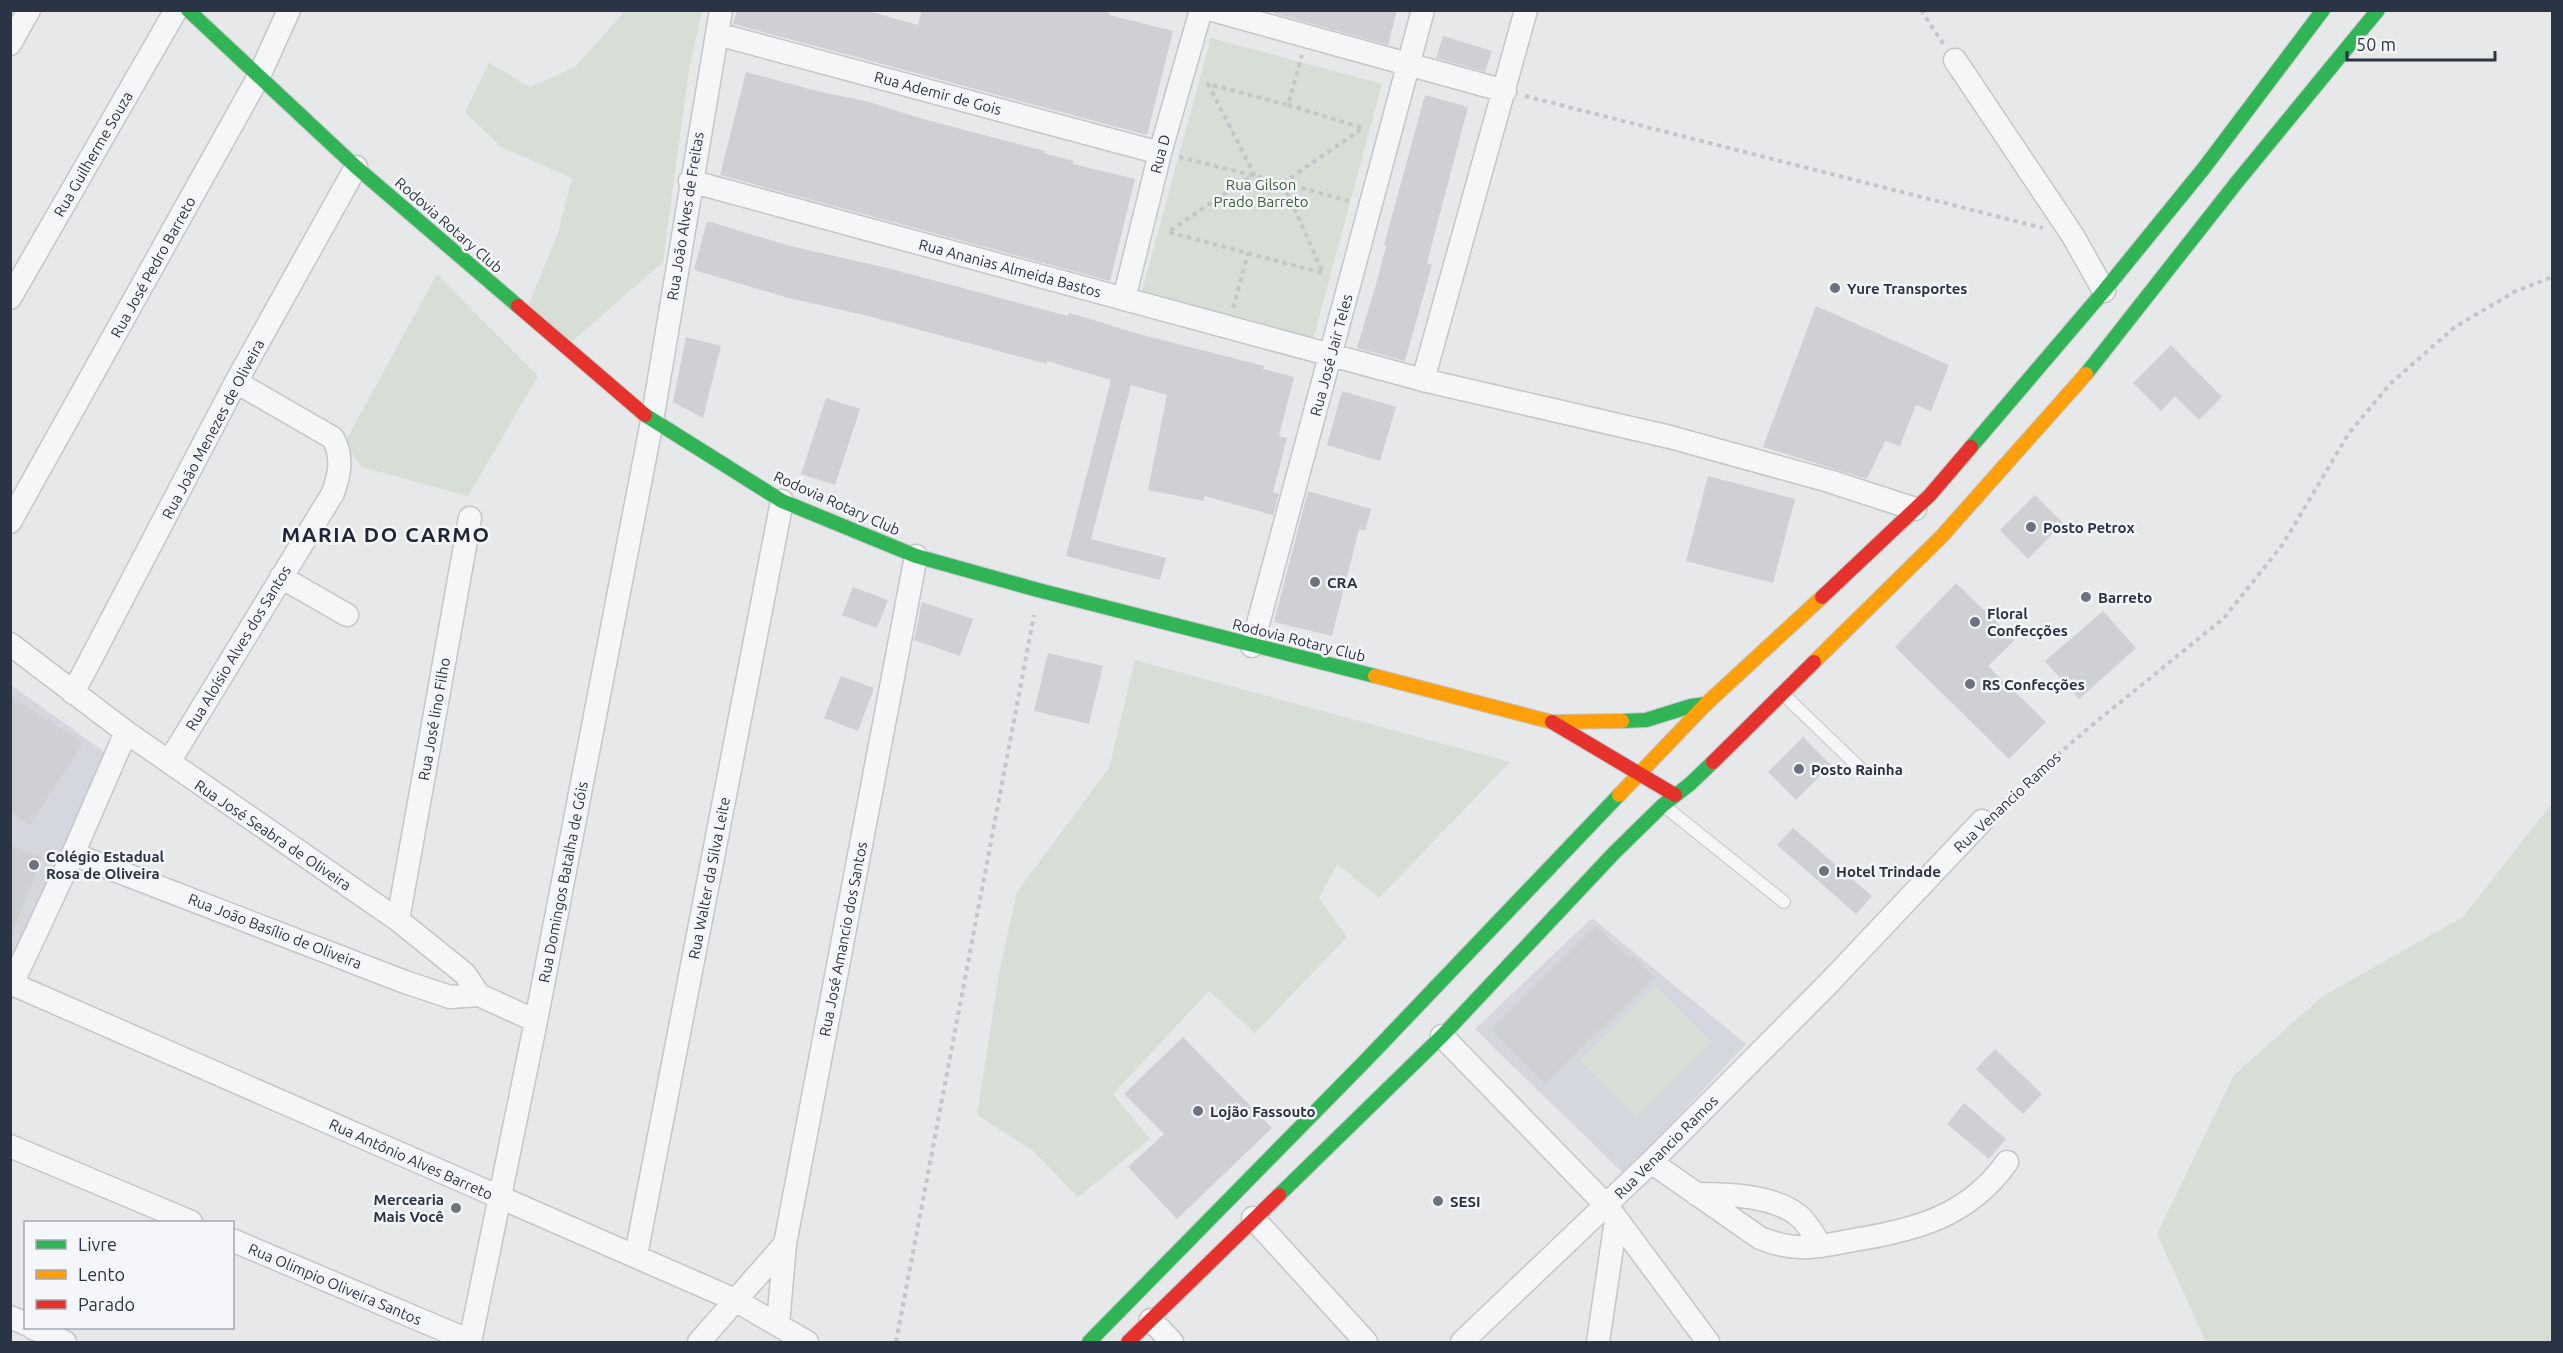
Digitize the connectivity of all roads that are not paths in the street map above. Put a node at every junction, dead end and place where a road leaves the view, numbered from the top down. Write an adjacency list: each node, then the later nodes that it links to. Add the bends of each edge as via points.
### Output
1 (28, 10): 13 (street)
2 (176, 10): 22 (street, Rua Guilherme Souza)
3 (188, 10): 16 (main road, Rodovia Rotary Club)
4 (290, 10): 16 (street, Rua José Pedro Barreto)
5 (721, 10): 12 (street, Rua João Alves de Freitas)
6 (1201, 10): 18 (street, Rua D)
7 (1212, 10): 15 (street)
8 (1423, 10): 15 (street, Rua José Jair Teles)
9 (1526, 10): 17 (street)
10 (2323, 10): 21 (main road, via 2204,168)
11 (2378, 10): 32 (main road, via 2080,381 1963,513)
12 (717, 34): 18 (street, Rua Ademir de Gois); 20 (street, Rua João Alves de Freitas)
13 (10, 44)
14 (1955, 60): 21 (street, via 2073,236)
15 (1408, 64): 17 (street); 24 (street, Rua José Jair Teles)
16 (260, 76): 19 (main road, Rodovia Rotary Club); 31 (street, Rua José Pedro Barreto)
17 (1505, 91): 25 (street)
18 (1160, 153): 23 (street, Rua D)
19 (356, 167): 26 (street, Rua João Menezes de Oliveira); 27 (main road, Rodovia Rotary Club)
20 (690, 181): 23 (street, Rua Ananias Almeida Bastos); 27 (street, Rua João Alves de Freitas)
21 (2104, 291): 29 (main road, via 1930,495)
22 (10, 298)
23 (1124, 299): 24 (street, Rua Ananias Almeida Bastos)
24 (1331, 355): 25 (street, Rua Ananias Almeida Bastos); 37 (street, Rua José Jair Teles)
25 (1423, 380): 29 (street, Rua Ananias Almeida Bastos, via 1670,437 1828,481)
26 (236, 382): 34 (street, Rua Aloísio Alves dos Santos, via 316,426 333,438 338,448 340,462 333,493); 38 (street, Rua João Menezes de Oliveira)
27 (652, 421): 28 (main road, Rodovia Rotary Club); 54 (street, Rua Domingos Batalha de Góis)
28 (782, 501): 33 (main road, Rodovia Rotary Club); 69 (street, Rua Walter da Silva Leite)
29 (1907, 516): 32 (main road); 40 (main road)
30 (470, 518): 51 (street, Rua José lino Filho)
31 (10, 522)
32 (1920, 543): 39 (main road)
33 (916, 556): 37 (main road, Rodovia Rotary Club); 67 (street, Rua José Amancio dos Santos)
34 (281, 577): 35 (street); 43 (street, Rua Aloísio Alves dos Santos)
35 (347, 615)
36 (10, 644): 38 (street, Rua José Seabra de Oliveira)
37 (1252, 646): 41 (main road, Rodovia Rotary Club)
38 (73, 693): 42 (street, Rua José Seabra de Oliveira)
39 (1782, 693): 44 (lane); 46 (main road)
40 (1706, 704): 41 (main road, via 1646,720); 45 (main road)
41 (1552, 722): 45 (main road)
42 (126, 732): 43 (street, Rua José Seabra de Oliveira); 49 (street)
43 (169, 762): 51 (street, Rua José Seabra de Oliveira)
44 (1863, 771)
45 (1640, 774): 46 (main road); 56 (main road)
46 (1675, 795): 47 (main road)
47 (1663, 805): 50 (lane); 55 (main road)
48 (1982, 821): 59 (street, Rua Venancio Ramos, via 1827,985)
49 (73, 854): 52 (street); 53 (street, Rua João Basílio de Oliveira, via 405,982 450,997)
50 (1784, 902)
51 (398, 920): 53 (street, Rua José Seabra de Oliveira, via 465,974)
52 (11, 984): 62 (street, Rua Antônio Alves Barreto)
53 (479, 995): 54 (street, Rua José Seabra de Oliveira)
54 (536, 1022): 62 (street, Rua Domingos Batalha de Góis)
55 (1442, 1036): 57 (main road); 63 (street)
56 (1367, 1059): 57 (main road); 80 (main road)
57 (1397, 1082): 64 (main road)
58 (10, 1146): 65 (street)
59 (1651, 1162): 61 (street); 63 (street, Rua Venancio Ramos)
60 (2007, 1162): 68 (street, via 1993,1182 1971,1201 1937,1220 1890,1234)
61 (1695, 1194): 68 (street, via 1760,1238 1801,1249); 68 (street, via 1726,1194 1779,1206 1798,1215)
62 (500, 1198): 69 (street, Rua Antônio Alves Barreto); 77 (street, Rua Domingos Batalha de Góis)
63 (1611, 1213): 84 (street, Rua Venancio Ramos); 85 (street); 86 (street)
64 (1253, 1218): 72 (main road); 83 (street)
65 (189, 1221)
66 (234, 1241): 77 (street, Rua Olimpio Oliveira Santos)
67 (785, 1244): 70 (street); 74 (street, Rua José Amancio dos Santos)
68 (1821, 1246)
69 (636, 1255): 70 (street, Rua Antônio Alves Barreto)
70 (735, 1300): 74 (street, Rua Antônio Alves Barreto); 78 (street)
71 (10, 1317): 73 (street)
72 (1151, 1320): 81 (main road); 82 (street)
73 (24, 1323)
74 (778, 1324): 79 (street, Rua Antônio Alves Barreto)
75 (35, 1329): 76 (street)
76 (65, 1342)
77 (470, 1342)
78 (699, 1342)
79 (807, 1342)
80 (1089, 1342)
81 (1128, 1342)
82 (1172, 1342)
83 (1366, 1342)
84 (1462, 1342)
85 (1598, 1342)
86 (1708, 1342)

